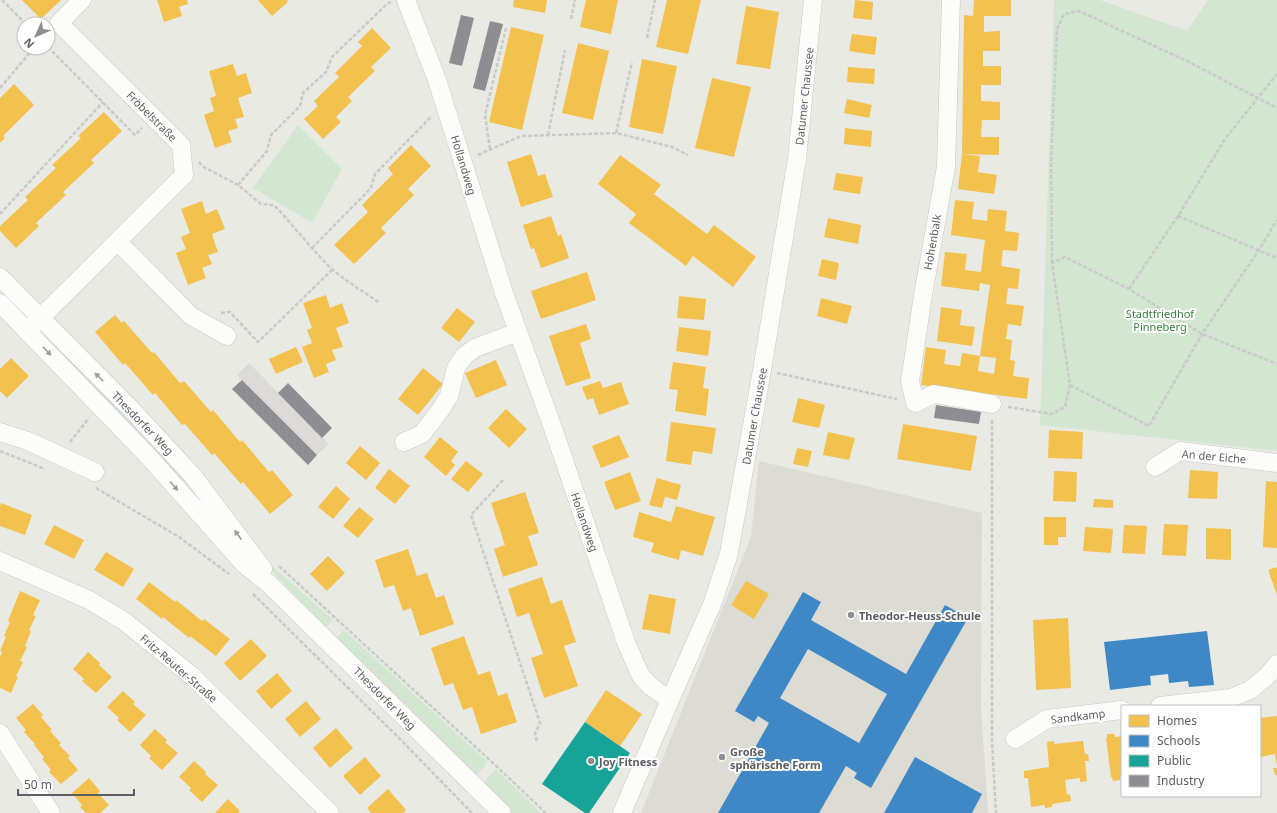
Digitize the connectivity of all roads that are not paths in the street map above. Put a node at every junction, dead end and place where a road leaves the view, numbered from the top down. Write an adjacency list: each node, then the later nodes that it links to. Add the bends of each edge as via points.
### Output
1 (82, 0): 5 (street, Fröbelstraße, via 59,23 181,145 184,175)
2 (406, 0): 10 (street, Hollandweg, via 447,109)
3 (814, 0): 21 (street, Datumer Chaussee, via 797,159 729,553 713,602)
4 (951, 0): 12 (street, Hohenbalk, via 946,167 910,381 916,403 934,394)
5 (118, 242): 8 (street, Fröbelstraße); 11 (street, via 191,316)
6 (0, 277): 8 (street, Thesdorfer Weg)
7 (0, 303): 9 (street, Thesdorfer Weg)
8 (40, 318): 9 (street, Fröbelstraße); 19 (street, Thesdorfer Weg, one-way to 8, via 262,566 193,476 132,410)
9 (27, 331): 19 (street, Thesdorfer Weg, one-way to 19, via 149,456 245,565)
10 (518, 332): 14 (street, via 475,348 464,356 456,368 449,396 441,409 422,434); 21 (street, Hollandweg, via 627,645 641,676)
11 (227, 336)
12 (992, 404)
13 (0, 432): 17 (street, via 28,441)
14 (404, 442)
15 (1277, 463): 16 (street, An der Eiche, via 1180,451)
16 (1155, 467)
17 (95, 472)
18 (0, 561): 27 (street, Fritz-Reuter-Straße, via 89,600 124,621 192,676)
19 (268, 583): 28 (street, Thesdorfer Weg)
20 (1277, 664): 22 (street, via 1250,690 1231,698)
21 (670, 700): 29 (street, Datumer Chaussee)
22 (1169, 705)
23 (1121, 710): 25 (street, Sandkamp, via 1048,718)
24 (0, 733): 26 (street)
25 (1015, 740)
26 (51, 813)
27 (330, 813)
28 (502, 813)
29 (622, 813)

